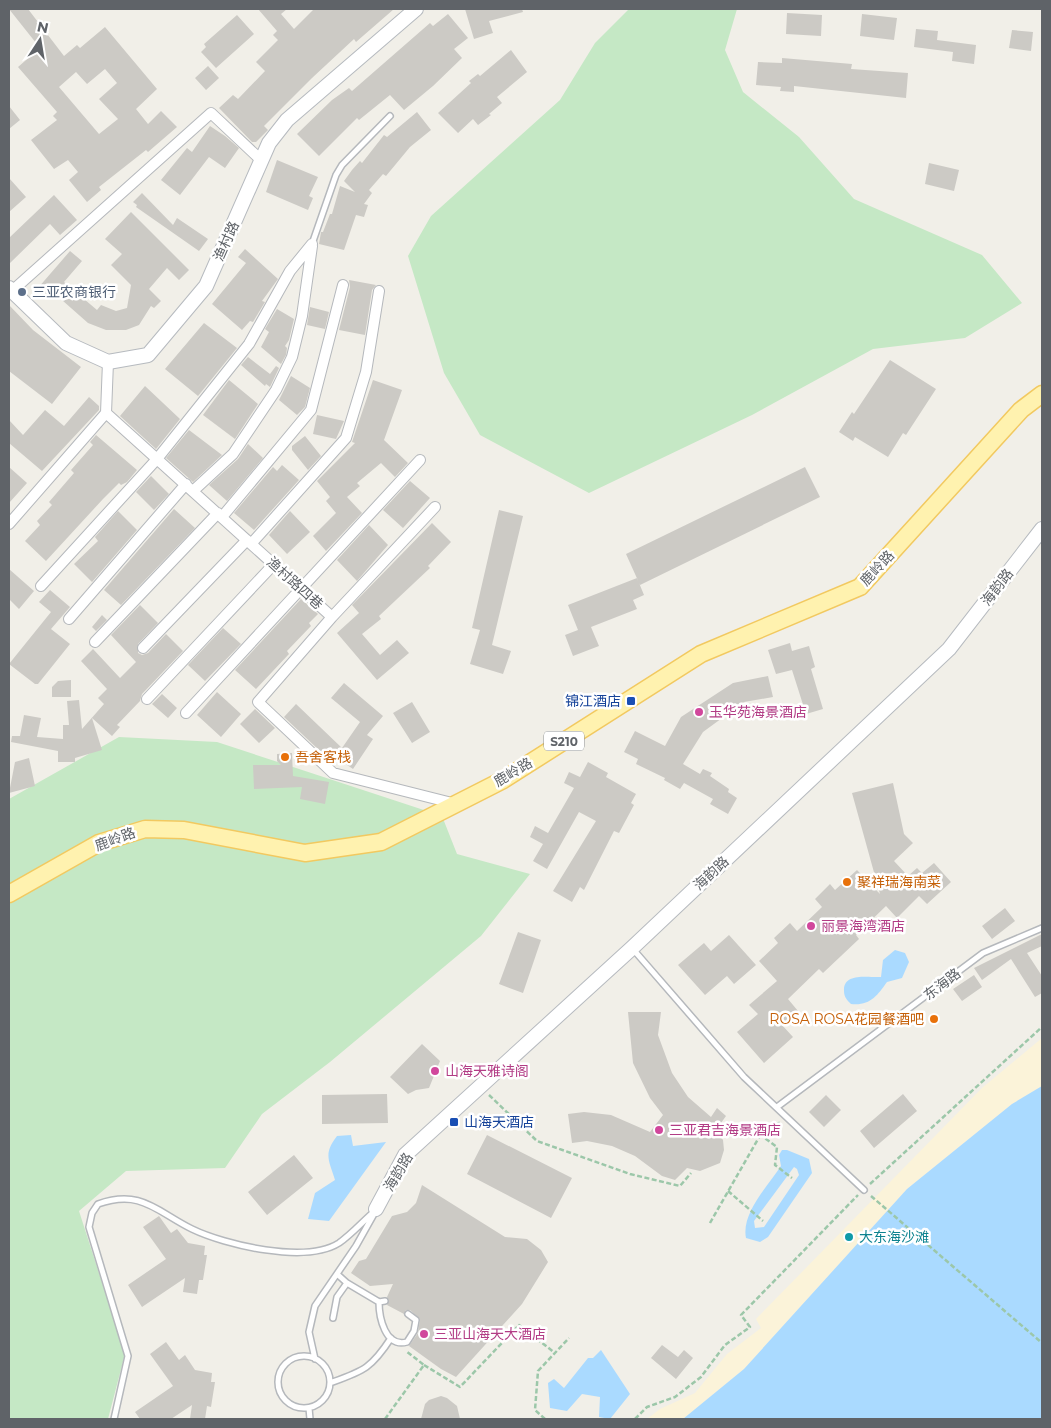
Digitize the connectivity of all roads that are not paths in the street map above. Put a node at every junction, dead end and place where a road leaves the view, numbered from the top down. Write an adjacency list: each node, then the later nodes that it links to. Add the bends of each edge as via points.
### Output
1 (416, 9): 3 (street, 渔村路, via 287,120 270,143)
2 (390, 116): 4 (lane, via 342,165)
3 (262, 161): 6 (street, via 211,113); 8 (street, 渔村路, via 206,286 148,355)
4 (312, 244): 11 (street, via 290,271 250,344); 13 (street, via 302,316 292,357 276,390 233,454)
5 (343, 285): 15 (street, via 311,410)
6 (10, 289): 8 (street, via 66,343)
7 (379, 292): 18 (street, via 366,372 346,438)
8 (108, 362): 10 (street)
9 (1042, 394): 28 (main road, 鹿岭路 / S210, via 1021,410 860,588 701,654)
10 (106, 412): 11 (street, 渔村路四巷); 16 (street)
11 (157, 459): 13 (street, 渔村路四巷); 20 (street)
12 (420, 460): 21 (street)
13 (190, 488): 15 (street, 渔村路四巷); 23 (street)
14 (435, 507): 22 (street)
15 (220, 515): 18 (street, 渔村路四巷); 24 (street)
16 (9, 524)
17 (1042, 529): 31 (street, 海韵路, via 950,649)
18 (249, 542): 19 (street, 渔村路四巷); 25 (street)
19 (274, 564): 21 (street, 渔村路四巷); 26 (street)
20 (41, 586)
21 (302, 590): 22 (street, 渔村路四巷); 27 (street)
22 (332, 616): 28 (street, 渔村路四巷, via 258,702 333,772)
23 (69, 619)
24 (95, 642)
25 (143, 648)
26 (146, 699)
27 (186, 713)
28 (457, 805): 29 (main road, 鹿岭路 / S210, via 380,842 305,853 184,830 145,829 99,843)
29 (9, 894)
30 (1042, 928): 32 (lane, 东海路, via 983,953)
31 (632, 948): 32 (lane, via 744,1077); 34 (street, 海韵路, via 405,1155)
32 (777, 1107): 33 (lane)
33 (864, 1190)
34 (376, 1210): 35 (lane); 45 (lane, via 339,1243 318,1251 282,1251 213,1238 139,1200 122,1198 98,1204 89,1227 128,1356)
35 (337, 1274): 36 (lane); 42 (lane, via 315,1306 309,1332)
36 (347, 1283): 38 (lane); 40 (lane, via 337,1297)
37 (385, 1300): 38 (lane)
38 (379, 1302): 41 (lane, via 380,1318)
39 (408, 1314): 41 (lane, via 416,1320 416,1325 407,1342)
40 (333, 1318)
41 (391, 1338): 43 (lane, via 372,1364 357,1374)
42 (315, 1359): 43 (lane, via 324,1366); 44 (lane, via 293,1358 281,1369 278,1377 278,1386 285,1401)
43 (330, 1383): 44 (lane, via 324,1399)
44 (309, 1408): 46 (lane)
45 (114, 1419)
46 (310, 1419)

